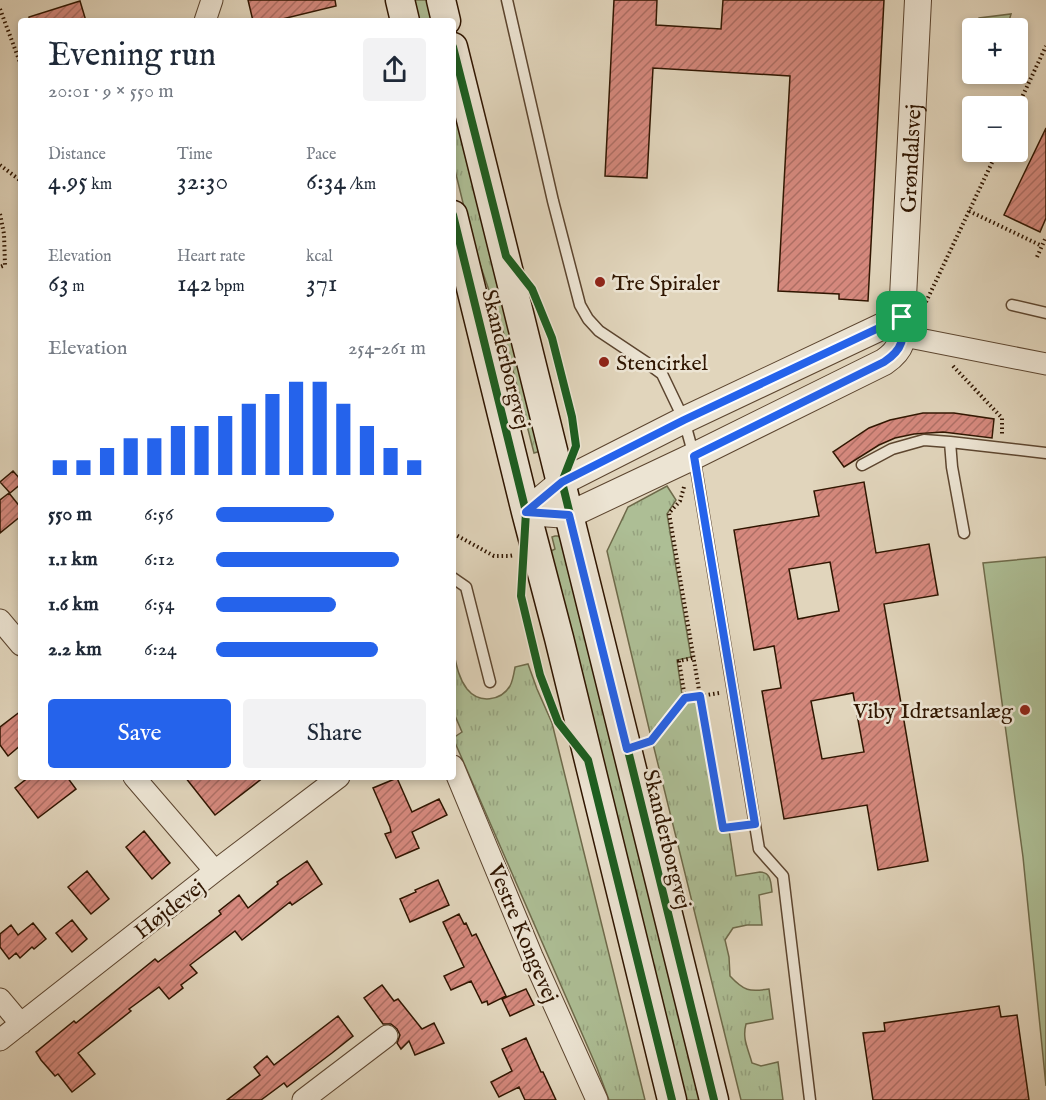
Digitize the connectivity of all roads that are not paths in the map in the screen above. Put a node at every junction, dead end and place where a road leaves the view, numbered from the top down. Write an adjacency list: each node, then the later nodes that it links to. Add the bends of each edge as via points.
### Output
1 (212, 0): 6 (street)
2 (400, 0): 7 (main road)
3 (441, 0): 8 (main road)
4 (507, 0): 15 (lane, via 580,305 599,331 662,374)
5 (918, 0): 13 (street, Grøndalsvej)
6 (206, 18)
7 (404, 18)
8 (446, 18)
9 (456, 59): 20 (main road, Skanderborgvej)
10 (456, 227): 21 (main road, Skanderborgvej)
11 (1012, 305): 12 (lane)
12 (1046, 313)
13 (903, 326): 14 (street); 15 (street); 18 (street, via 899,349 884,362)
14 (1046, 364)
15 (684, 420): 18 (lane); 20 (street)
16 (950, 442): 17 (lane); 19 (lane, via 924,440 892,449); 23 (lane)
17 (1046, 453)
18 (694, 456): 22 (street); 40 (lane, via 759,849 783,876)
19 (862, 465)
20 (562, 482): 21 (street); 22 (main road, Skanderborgvej)
21 (526, 512): 22 (street); 38 (main road, Skanderborgvej)
22 (569, 515): 39 (main road, Skanderborgvej)
23 (964, 533)
24 (456, 580): 27 (lane, via 466,587)
25 (0, 620): 26 (street)
26 (18, 641)
27 (490, 682)
28 (456, 773): 37 (street, Vestre Kongevej)
29 (137, 780): 31 (street)
30 (335, 780): 31 (street, Højdevej)
31 (215, 871): 33 (street, Højdevej)
32 (0, 999): 33 (street)
33 (21, 1024): 35 (street, Højdevej)
34 (387, 1036): 36 (street)
35 (0, 1040)
36 (308, 1099)
37 (597, 1100)
38 (672, 1100)
39 (714, 1100)
40 (810, 1100)

